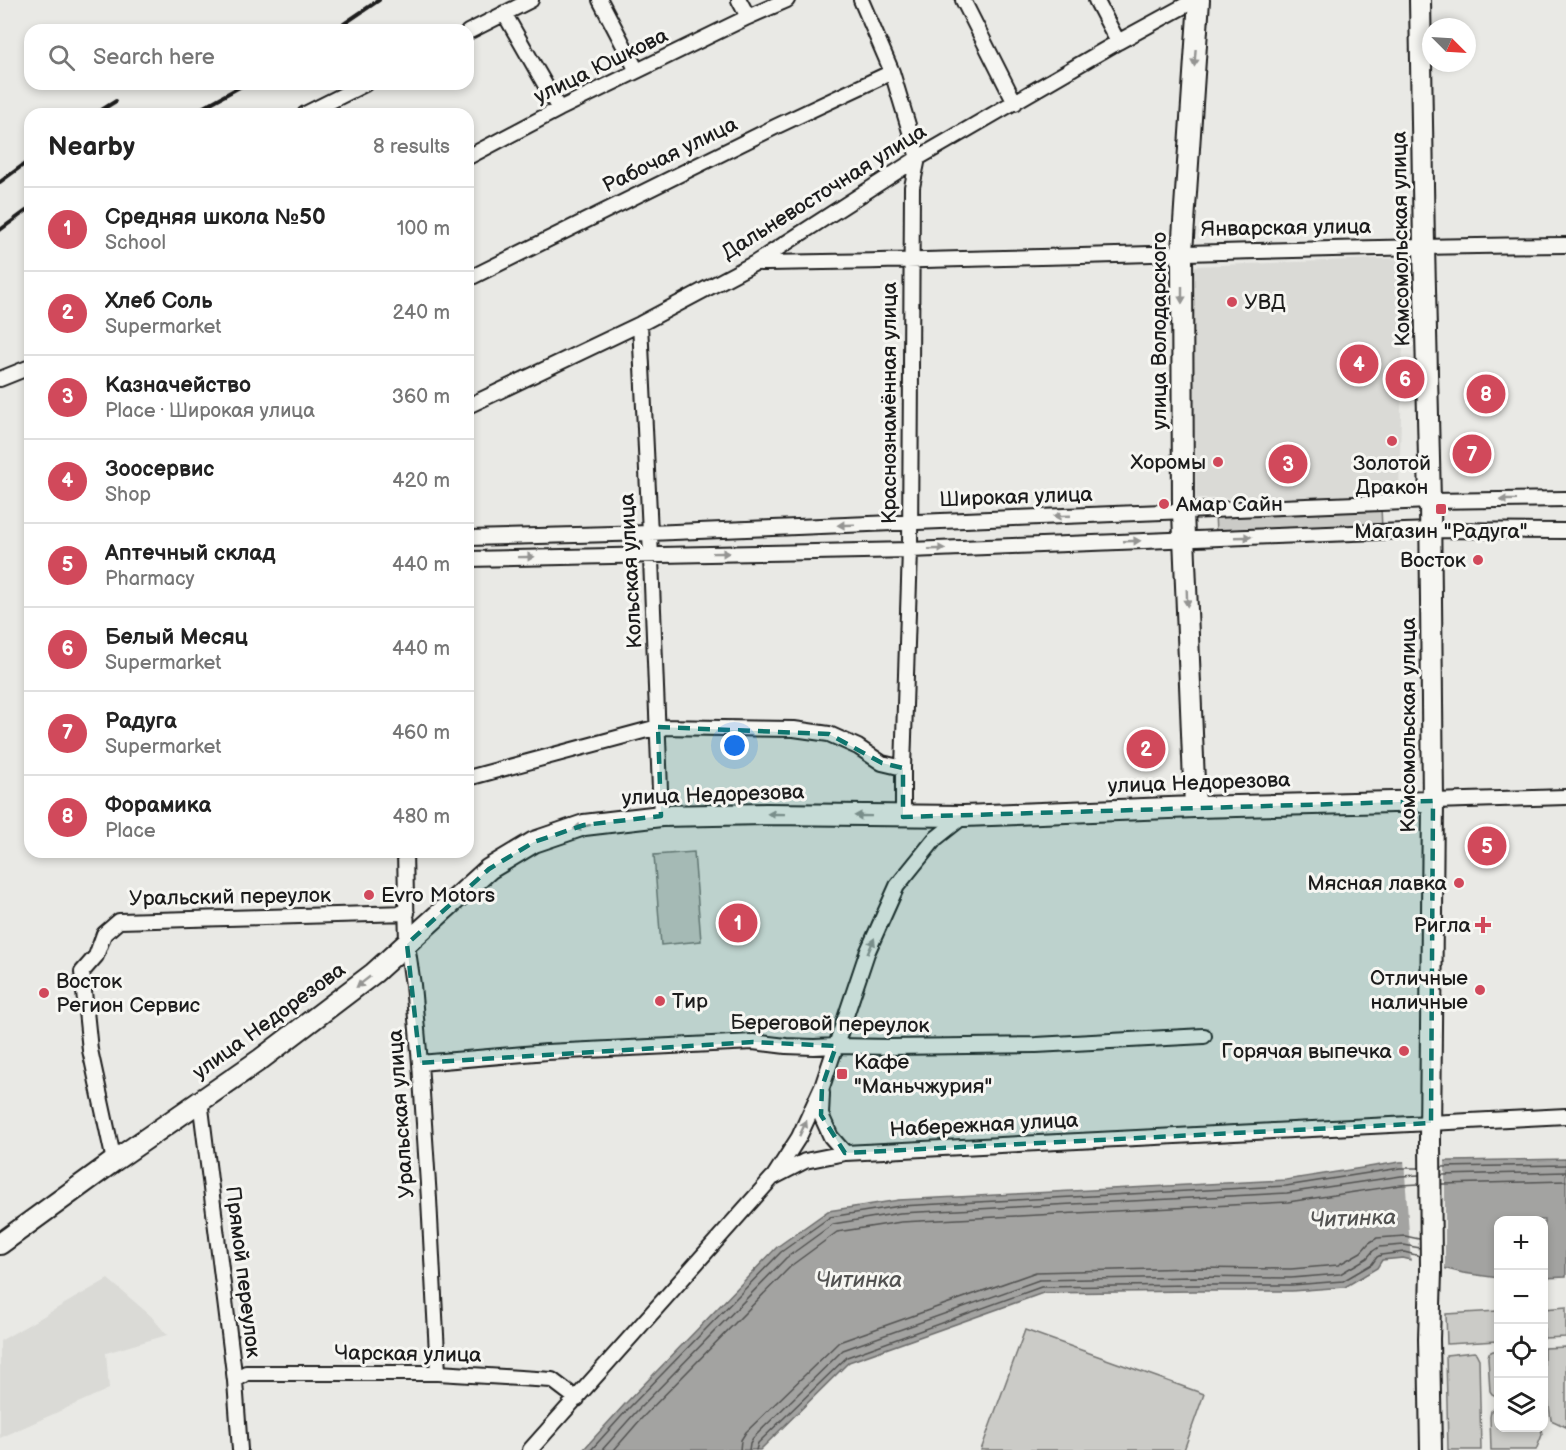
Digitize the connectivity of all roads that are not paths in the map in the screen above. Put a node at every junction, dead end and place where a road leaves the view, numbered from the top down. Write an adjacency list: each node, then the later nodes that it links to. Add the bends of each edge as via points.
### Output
1 (531, 0): 10 (street)
2 (600, 0): 14 (street)
3 (739, 0): 11 (street)
4 (787, 0): 11 (street, улица Юшкова)
5 (861, 0): 15 (street, Краснознамённая улица)
6 (963, 0): 17 (street)
7 (1096, 0): 13 (street)
8 (1197, 0): 13 (street, Дальневосточная улица); 24 (main road, улица Володарского, one-way to 24)
9 (1420, 0): 23 (main road, Комсомольская улица)
10 (504, 14): 12 (street); 19 (street)
11 (748, 17): 14 (street, улица Юшкова)
12 (474, 29)
13 (1118, 42): 17 (street, Дальневосточная улица)
14 (637, 71): 19 (street, улица Юшкова)
15 (892, 72): 21 (street, Краснознамённая улица); 27 (street, Рабочая улица)
16 (353, 90): 18 (street)
17 (1015, 103): 21 (street, Дальневосточная улица)
18 (317, 108)
19 (559, 108): 20 (street, улица Юшкова)
20 (474, 154)
21 (918, 159): 25 (street, Краснознамённая улица, via 912,187); 26 (street, Дальневосточная улица)
22 (1566, 245): 23 (street, Январская улица)
23 (1424, 246): 24 (street, Январская улица); 33 (main road, Комсомольская улица)
24 (1182, 252): 25 (street, Январская улица); 34 (main road, улица Володарского, one-way to 34)
25 (911, 261): 26 (street, Январская улица); 35 (street, Краснознамённая улица)
26 (755, 263): 28 (street, Дальневосточная улица)
27 (474, 276)
28 (640, 324): 31 (street, Дальневосточная улица); 38 (street, Кольская улица)
29 (24, 369): 30 (street)
30 (0, 379)
31 (474, 403)
32 (1566, 499): 33 (street, Широкая улица, one-way to 33)
33 (1430, 501): 34 (street, Широкая улица); 36 (main road, Комсомольская улица)
34 (1183, 512): 35 (street, Широкая улица, one-way to 35); 40 (main road, улица Володарского)
35 (910, 522): 38 (street, Широкая улица, one-way to 38); 41 (street, Краснознамённая улица)
36 (1430, 530): 37 (street); 40 (street, one-way to 36); 48 (main road, Комсомольская улица)
37 (1566, 531)
38 (650, 533): 39 (street, Широкая улица); 42 (street, Кольская улица)
39 (474, 538)
40 (1184, 539): 41 (street, one-way to 40); 49 (main road, улица Володарского, one-way to 49)
41 (910, 550): 42 (street, one-way to 41); 45 (street, Краснознамённая улица)
42 (651, 554): 43 (street, one-way to 42); 44 (street, Кольская улица)
43 (474, 559)
44 (658, 727): 45 (street, via 794,729 829,734 882,763); 46 (street); 50 (street, Кольская улица)
45 (903, 768): 52 (street, Краснознамённая улица)
46 (474, 776)
47 (1566, 797): 48 (street, улица Недорезова)
48 (1433, 801): 49 (main road, улица Недорезова); 62 (main road, Комсомольская улица)
49 (1195, 807): 51 (main road, улица Недорезова)
50 (661, 816): 52 (main road, улица Недорезова, one-way to 50); 55 (main road, улица Недорезова, one-way to 55, via 584,825 534,842 489,869)
51 (964, 816): 52 (main road, улица Недорезова); 57 (street, one-way to 51, via 867,953 897,886 935,839)
52 (903, 817)
53 (405, 858): 54 (street, Уральская улица)
54 (407, 914): 55 (street, Уральская улица); 64 (street, Уральский переулок, via 119,921 104,934 96,956 82,972 90,1050)
55 (407, 944): 58 (street, Уральская улица); 60 (main road, улица Недорезова, one-way to 60, via 345,996)
56 (1204, 1036): 57 (street, Береговой переулок, via 1050,1045)
57 (836, 1046): 58 (street, Береговой переулок, via 741,1042); 59 (street)
58 (420, 1063): 67 (street, Уральская улица)
59 (822, 1087): 63 (street, via 821,1115 831,1137); 65 (street, one-way to 59, via 799,1137)
60 (200, 1100): 64 (main road, улица Недорезова); 68 (street, Прямой переулок)
61 (1566, 1116): 62 (street, Набережная улица)
62 (1431, 1131): 63 (street, Набережная улица); 72 (main road, Комсомольская улица)
63 (845, 1153): 65 (street, Набережная улица, via 805,1161)
64 (114, 1161): 66 (main road, улица Недорезова)
65 (772, 1178): 69 (street, Набережная улица)
66 (0, 1244)
67 (438, 1373): 68 (street, Чарская улица, via 246,1373); 69 (street, Чарская улица, via 552,1380)
68 (235, 1381): 70 (street, Прямой переулок)
69 (577, 1399): 71 (street, Набережная улица)
70 (240, 1450)
71 (530, 1450)
72 (1431, 1450)

